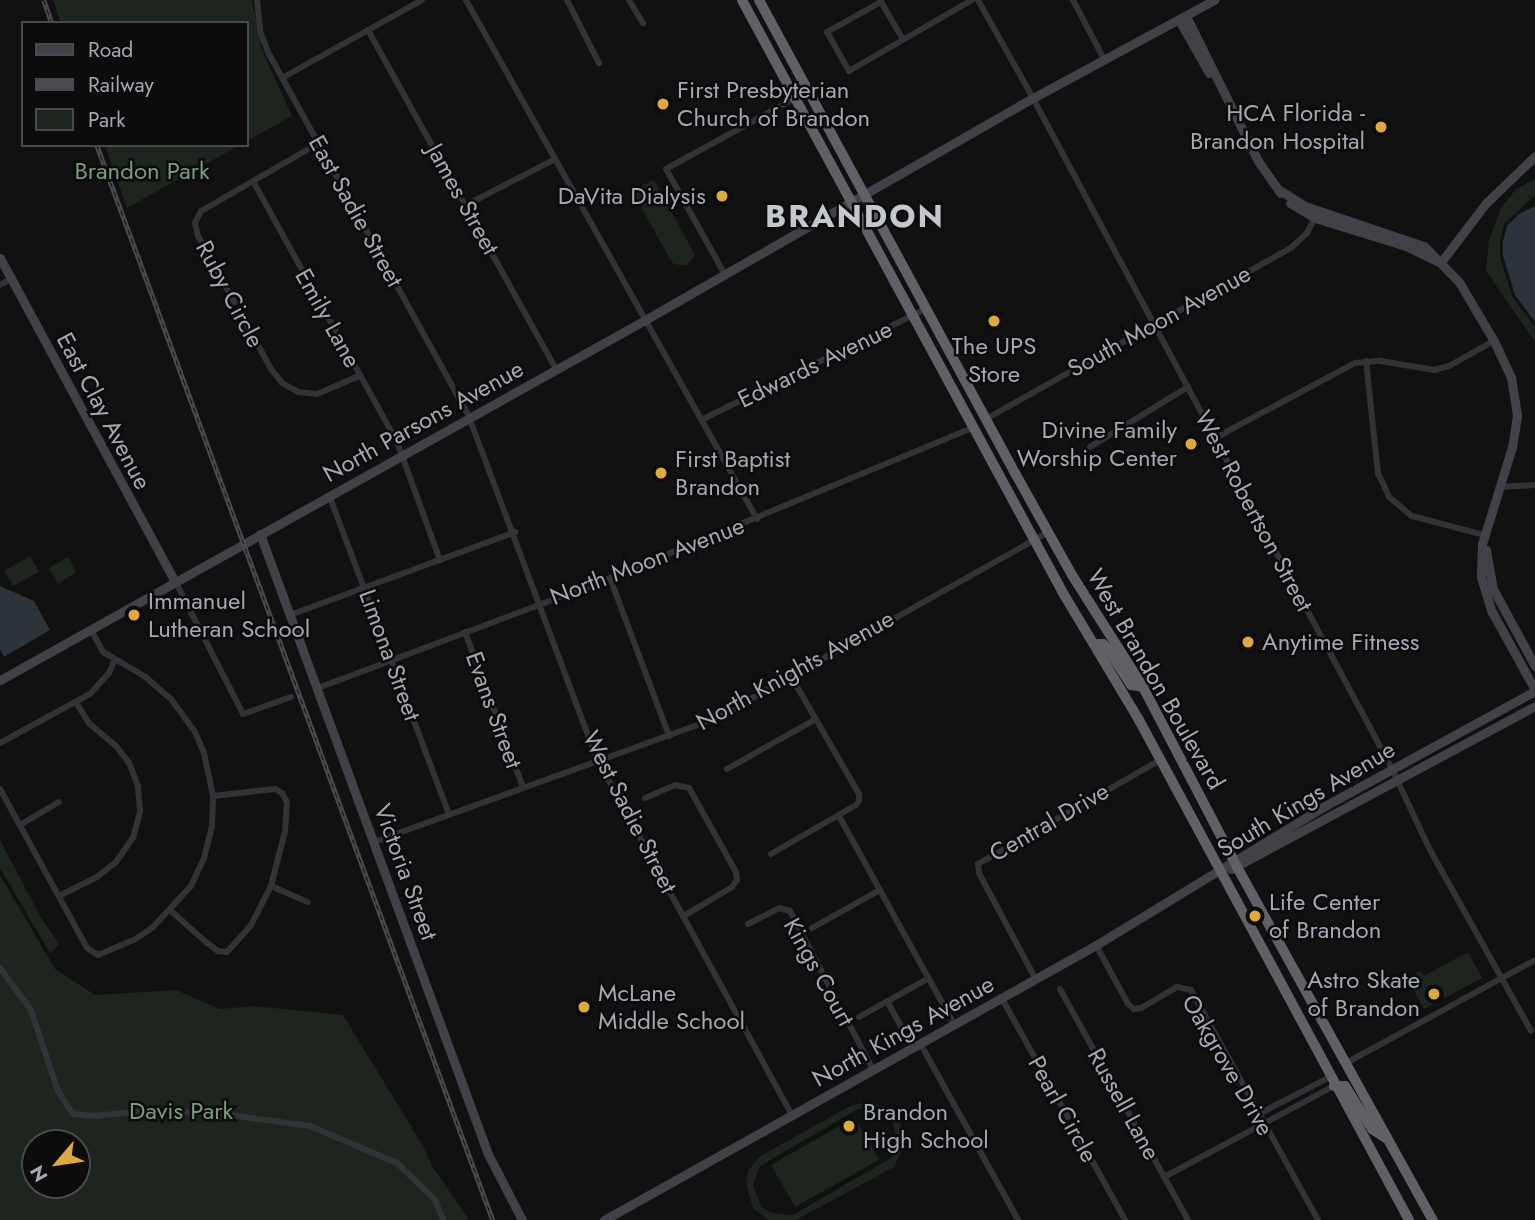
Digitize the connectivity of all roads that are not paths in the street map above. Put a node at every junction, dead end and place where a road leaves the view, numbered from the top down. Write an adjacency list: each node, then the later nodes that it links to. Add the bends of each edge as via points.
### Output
1 (257, 0): 19 (street, East Sadie Street, via 260,32)
2 (422, 0): 15 (street)
3 (466, 0): 24 (street)
4 (567, 0): 18 (street)
5 (629, 0): 14 (street)
6 (742, 0): 20 (highway, West Brandon Boulevard)
7 (759, 0): 26 (highway, West Brandon Boulevard)
8 (972, 0): 16 (street)
9 (978, 0): 21 (street, West Robertson Street)
10 (1073, 0): 17 (street)
11 (1214, 0): 13 (street, North Parsons Avenue)
12 (881, 1): 16 (street); 16 (street, via 827,32 849,71)
13 (1183, 18): 17 (street, North Parsons Avenue); 29 (street, via 1278,189)
14 (643, 23)
15 (368, 30): 19 (street); 28 (street, James Street)
16 (902, 38)
17 (1105, 61): 21 (street, North Parsons Avenue)
18 (599, 63)
19 (282, 78): 22 (street, East Sadie Street)
20 (795, 98): 27 (highway, West Brandon Boulevard); 32 (street, via 666,169)
21 (1034, 100): 26 (street, North Parsons Avenue); 38 (street, West Robertson Street)
22 (319, 143): 25 (street, Ruby Circle); 45 (street, East Sadie Street)
23 (1535, 156): 31 (street, via 1480,209)
24 (555, 159): 28 (street); 37 (street)
25 (253, 181): 42 (street, Emily Lane); 42 (street, Ruby Circle, via 201,212 195,223 198,236 282,383 298,392 317,394)
26 (865, 194): 27 (street, North Parsons Avenue); 35 (highway, West Brandon Boulevard)
27 (852, 201): 32 (street, North Parsons Avenue); 36 (highway, West Brandon Boulevard)
28 (468, 204): 41 (street, James Street)
29 (1316, 214): 31 (street, via 1416,242); 38 (street, South Moon Avenue, via 1303,238 1292,247)
30 (0, 258): 33 (street, East Clay Avenue)
31 (1441, 262): 39 (street, via 1465,291)
32 (724, 273): 37 (street, North Parsons Avenue)
33 (11, 279): 34 (street); 64 (street, East Clay Avenue)
34 (0, 285)
35 (926, 309): 36 (street, Edwards Avenue); 47 (highway, West Brandon Boulevard)
36 (914, 316): 44 (highway, West Brandon Boulevard); 46 (street, Edwards Avenue)
37 (645, 320): 41 (street, North Parsons Avenue); 46 (street)
38 (1154, 324): 43 (street, West Robertson Street); 47 (street, South Moon Avenue)
39 (1494, 341): 40 (street, via 1434,370); 54 (street, via 1511,377 1517,410 1516,431)
40 (1366, 361): 49 (street, via 1340,368); 60 (street, via 1378,473 1389,497 1412,516)
41 (556, 369): 45 (street, North Parsons Avenue)
42 (359, 376): 51 (street, Emily Lane, via 397,442)
43 (1188, 387): 49 (street, West Robertson Street); 50 (street)
44 (953, 389): 47 (highway, via 958,387 976,417); 48 (highway, West Brandon Boulevard)
45 (469, 417): 51 (street, North Parsons Avenue); 58 (street, West Sadie Street)
46 (703, 419): 56 (street)
47 (986, 419): 52 (highway, West Brandon Boulevard)
48 (974, 427): 52 (highway, via 985,432 1002,463); 56 (street, North Moon Avenue); 61 (highway, West Brandon Boulevard)
49 (1215, 438): 88 (street, West Robertson Street)
50 (1090, 447)
51 (400, 456): 55 (street, North Parsons Avenue); 62 (street)
52 (1010, 463): 57 (highway, West Brandon Boulevard)
53 (1535, 485): 54 (street)
54 (1499, 487): 60 (street)
55 (329, 495): 59 (street, North Parsons Avenue); 65 (street, Limona Street)
56 (757, 519): 63 (street, North Moon Avenue)
57 (1049, 532): 61 (street, North Knights Avenue); 76 (highway, West Brandon Boulevard)
58 (515, 533): 62 (street); 66 (street, West Sadie Street)
59 (260, 534): 64 (street, North Parsons Avenue); 67 (street, Victoria Street)
60 (1484, 535): 73 (street, via 1493,589); 78 (street, via 1480,563 1485,592)
61 (1035, 539): 70 (highway, West Brandon Boulevard); 74 (street, North Knights Avenue)
62 (440, 560): 65 (street)
63 (610, 578): 66 (street, North Moon Avenue); 83 (street)
64 (175, 581): 68 (street, North Parsons Avenue); 79 (street, via 243,714)
65 (366, 587): 67 (street); 72 (street, Limona Street)
66 (540, 602): 69 (street, North Moon Avenue); 85 (street, West Sadie Street)
67 (290, 615): 77 (street, Victoria Street)
68 (91, 629): 71 (street, via 103,652); 75 (street, North Parsons Avenue)
69 (466, 632): 72 (street, North Moon Avenue); 90 (street, Evans Street)
70 (1094, 644): 76 (highway, via 1107,648 1131,685); 86 (highway, West Brandon Boulevard)
71 (115, 659): 80 (street, via 101,685); 92 (street, via 155,684 184,714 204,753)
72 (391, 661): 77 (street, North Moon Avenue); 95 (street, Limona Street)
73 (1535, 666)
74 (791, 676): 82 (street); 83 (street, North Knights Avenue, via 717,718)
75 (0, 680)
76 (1143, 687): 100 (highway, West Brandon Boulevard)
77 (318, 688): 98 (street, Victoria Street)
78 (1535, 690): 88 (street, South Kings Avenue)
79 (291, 697)
80 (76, 702): 84 (street); 104 (street, via 89,723 129,763 138,786 139,811 133,838 116,862)
81 (1535, 706): 89 (street, South Kings Avenue)
82 (816, 719): 87 (street); 96 (street, via 859,794 856,806)
83 (669, 736): 85 (street, North Knights Avenue)
84 (0, 743)
85 (597, 759): 90 (street, North Knights Avenue); 107 (street, West Sadie Street)
86 (1160, 760): 101 (highway, West Brandon Boulevard); 114 (street, Central Drive, via 978,864)
87 (727, 769)
88 (1392, 769): 89 (street, West Robertson Street); 100 (street, South Kings Avenue)
89 (1398, 780): 100 (street, South Kings Avenue); 115 (street, West Robertson Street, via 1430,850)
90 (523, 787): 95 (street, North Knights Avenue)
91 (0, 789): 97 (street)
92 (213, 796): 102 (street, via 275,789 282,793 287,802 285,831); 106 (street, via 204,858 191,886)
93 (645, 798): 107 (street, via 675,785 689,788 736,872 732,887)
94 (59, 802): 97 (street)
95 (449, 814): 98 (street, North Knights Avenue)
96 (839, 816): 99 (street); 103 (street)
97 (20, 825): 104 (street)
98 (374, 842): 135 (street, Victoria Street, via 488,1154)
99 (771, 853)
100 (1235, 863): 101 (street, South Kings Avenue); 124 (highway, West Brandon Boulevard)
101 (1219, 872): 110 (street, North Kings Avenue); 126 (highway, West Brandon Boulevard)
102 (271, 886): 105 (street); 106 (street, via 251,925 226,952 206,943)
103 (880, 890): 109 (street); 113 (street)
104 (58, 896): 106 (street, via 87,948 98,955 134,940)
105 (308, 902)
106 (171, 911)
107 (684, 916): 127 (street, West Sadie Street)
108 (748, 925): 125 (street, Kings Court, via 779,908 790,911)
109 (812, 928)
110 (1096, 945): 114 (street, North Kings Avenue); 128 (street, Oakgrove Drive, via 1134,1009 1177,987 1191,990)
111 (1535, 960): 115 (street)
112 (0, 968): 134 (street, via 31,1010 58,1091 73,1114 214,1113 310,1126 397,1163 435,1200)
113 (929, 978): 118 (street); 120 (street)
114 (1035, 978): 117 (street, North Kings Avenue)
115 (1501, 978): 122 (street, West Robertson Street); 124 (street)
116 (1060, 989): 131 (street, Russell Lane)
117 (1002, 997): 120 (street, North Kings Avenue); 138 (street, Pearl Circle)
118 (887, 1001): 119 (street); 121 (street)
119 (859, 1017)
120 (954, 1024): 123 (street, North Kings Avenue)
121 (903, 1030)
122 (1531, 1031)
123 (920, 1043): 125 (street, North Kings Avenue); 137 (street)
124 (1346, 1063): 130 (highway, West Brandon Boulevard)
125 (873, 1070): 127 (street, North Kings Avenue)
126 (1332, 1082): 128 (street); 129 (street); 130 (highway, via 1345,1086 1372,1129); 133 (highway, West Brandon Boulevard)
127 (792, 1115): 136 (street, North Kings Avenue)
128 (1257, 1115): 129 (street, Oakgrove Drive)
129 (1261, 1122): 131 (street); 140 (street, Oakgrove Drive)
130 (1389, 1140): 132 (highway, West Brandon Boulevard)
131 (1164, 1177): 139 (street, Russell Lane)
132 (1416, 1189): 133 (highway); 142 (highway, West Brandon Boulevard)
133 (1396, 1195): 141 (highway, West Brandon Boulevard)
134 (443, 1220)
135 (522, 1220)
136 (604, 1220)
137 (1018, 1220)
138 (1125, 1220)
139 (1188, 1220)
140 (1318, 1220)
141 (1409, 1220)
142 (1433, 1220)

